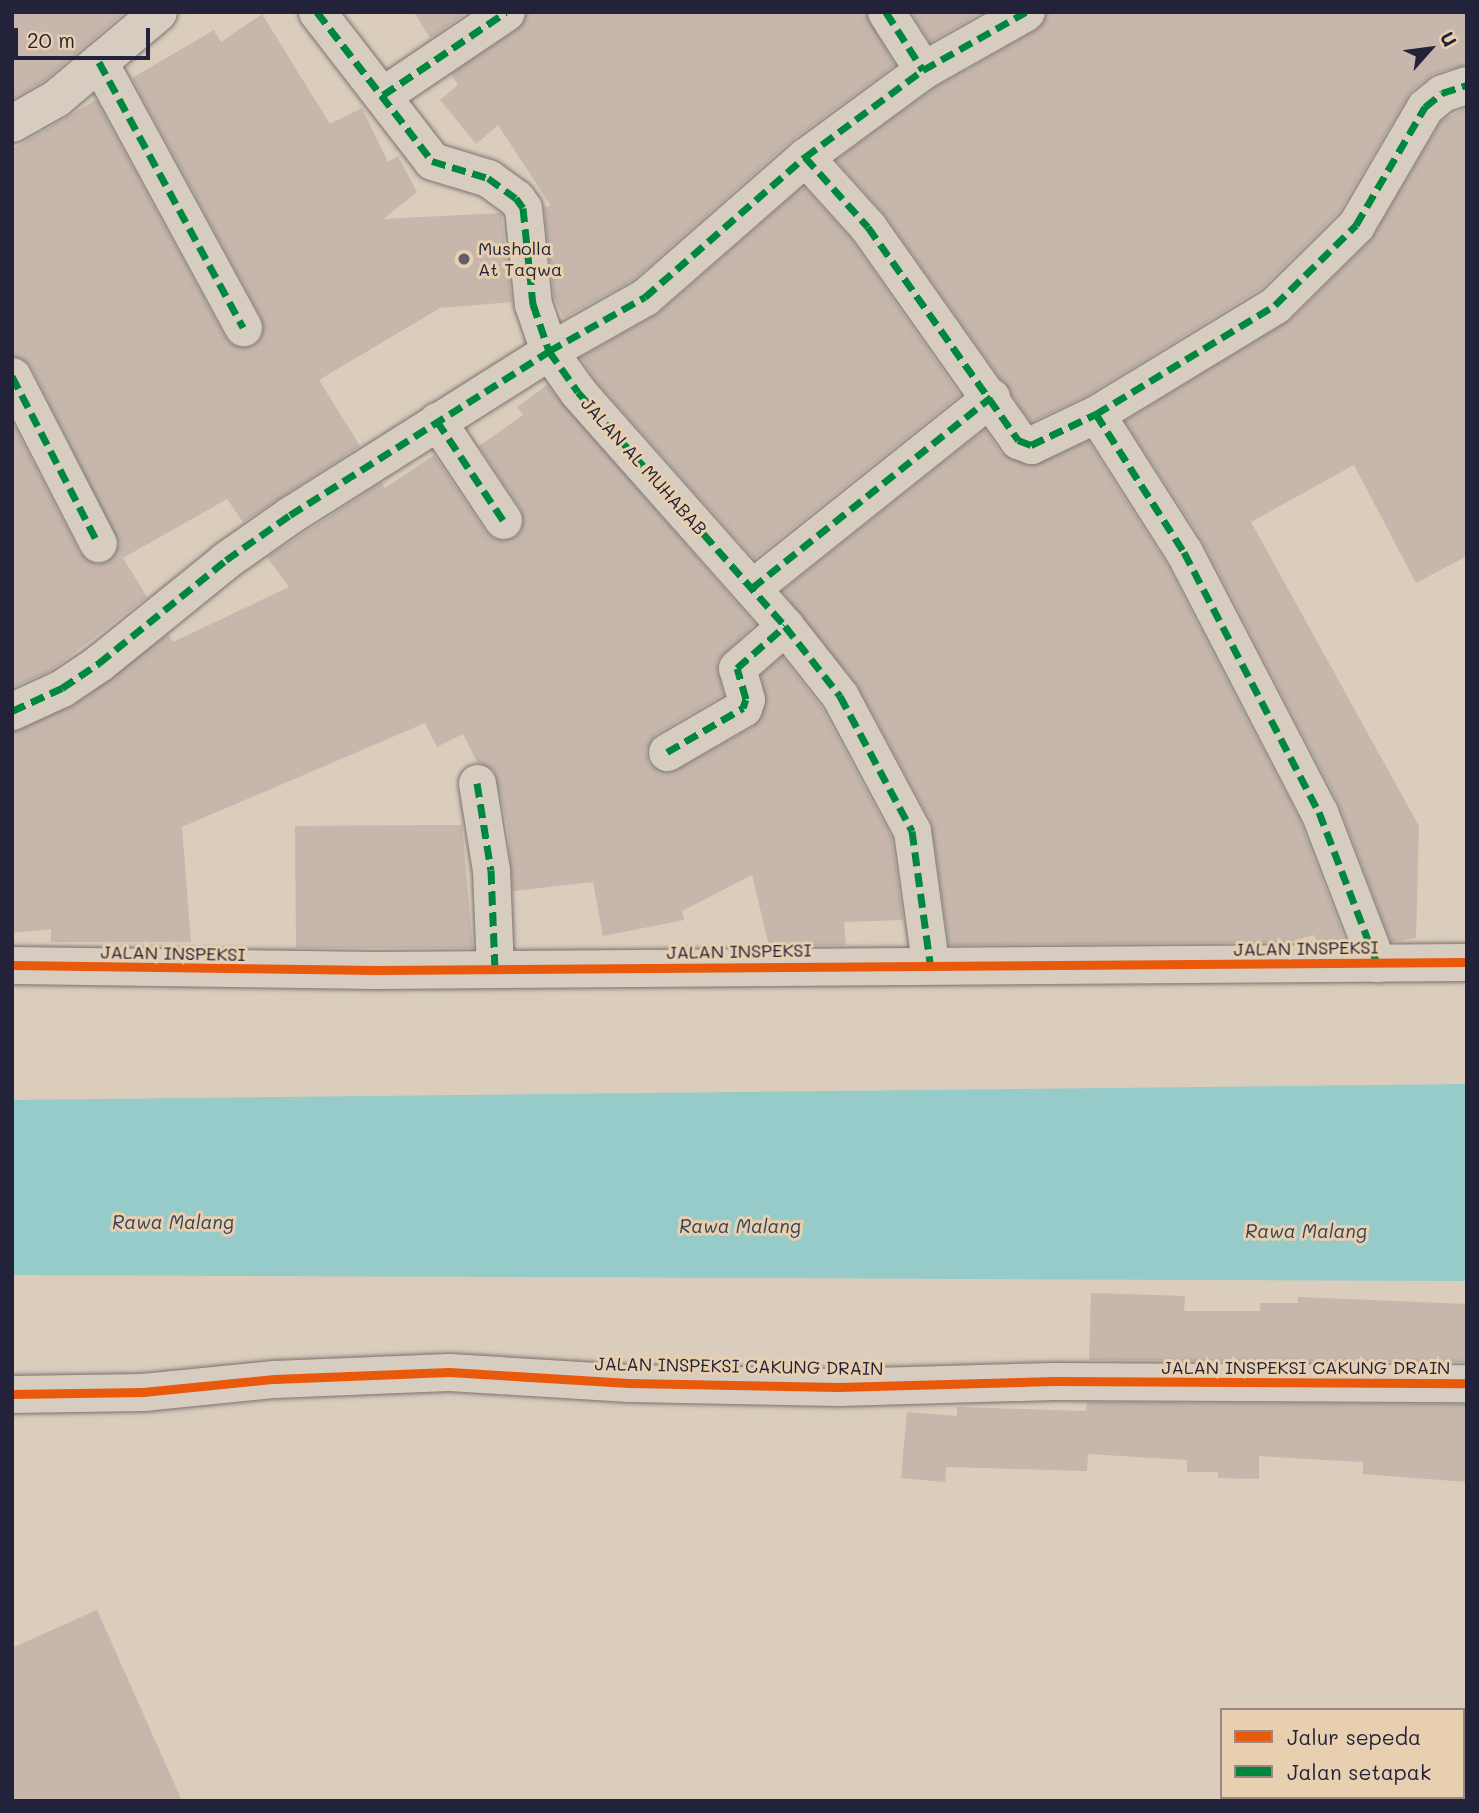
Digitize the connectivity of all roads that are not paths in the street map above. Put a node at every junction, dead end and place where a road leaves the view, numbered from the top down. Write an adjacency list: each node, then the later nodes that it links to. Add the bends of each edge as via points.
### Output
1 (159, 12): 6 (street)
2 (317, 12): 9 (street, JALAN AL MUHABAB)
3 (506, 12): 9 (street)
4 (886, 12): 7 (street)
5 (1026, 12): 7 (street)
6 (99, 62): 10 (street, via 56,98); 12 (street)
7 (923, 70): 11 (street)
8 (1467, 85): 16 (street, via 1442,93 1425,107 1402,138 1356,225 1275,304)
9 (383, 95): 13 (street, JALAN AL MUHABAB, via 432,161 488,178 523,208 533,304)
10 (12, 123)
11 (805, 157): 13 (street, via 645,297); 15 (street, via 868,227)
12 (243, 327)
13 (549, 351): 17 (street); 20 (street, JALAN AL MUHABAB, via 578,392)
14 (12, 376): 19 (street)
15 (991, 397): 16 (street, via 1018,440 1031,446); 20 (street)
16 (1096, 414): 27 (street, via 1184,552 1319,812)
17 (437, 421): 18 (street); 22 (street, via 226,560 99,663 62,688)
18 (503, 520)
19 (98, 543)
20 (752, 588): 21 (street, JALAN AL MUHABAB)
21 (785, 626): 23 (street, via 737,668 747,699 743,708); 26 (street, JALAN AL MUHABAB, via 840,696 912,831)
22 (12, 711)
23 (667, 752)
24 (477, 783): 29 (street, via 491,870)
25 (1467, 962): 27 (street, JALAN INSPEKSI)
26 (930, 963): 27 (street, JALAN INSPEKSI); 29 (street, JALAN INSPEKSI)
27 (1377, 963)
28 (12, 965): 29 (street, JALAN INSPEKSI)
29 (495, 969)
30 (1467, 1383): 31 (street, JALAN INSPEKSI CAKUNG DRAIN, via 1054,1381 838,1387 629,1383 449,1372 274,1379 143,1392)
31 (12, 1394)

